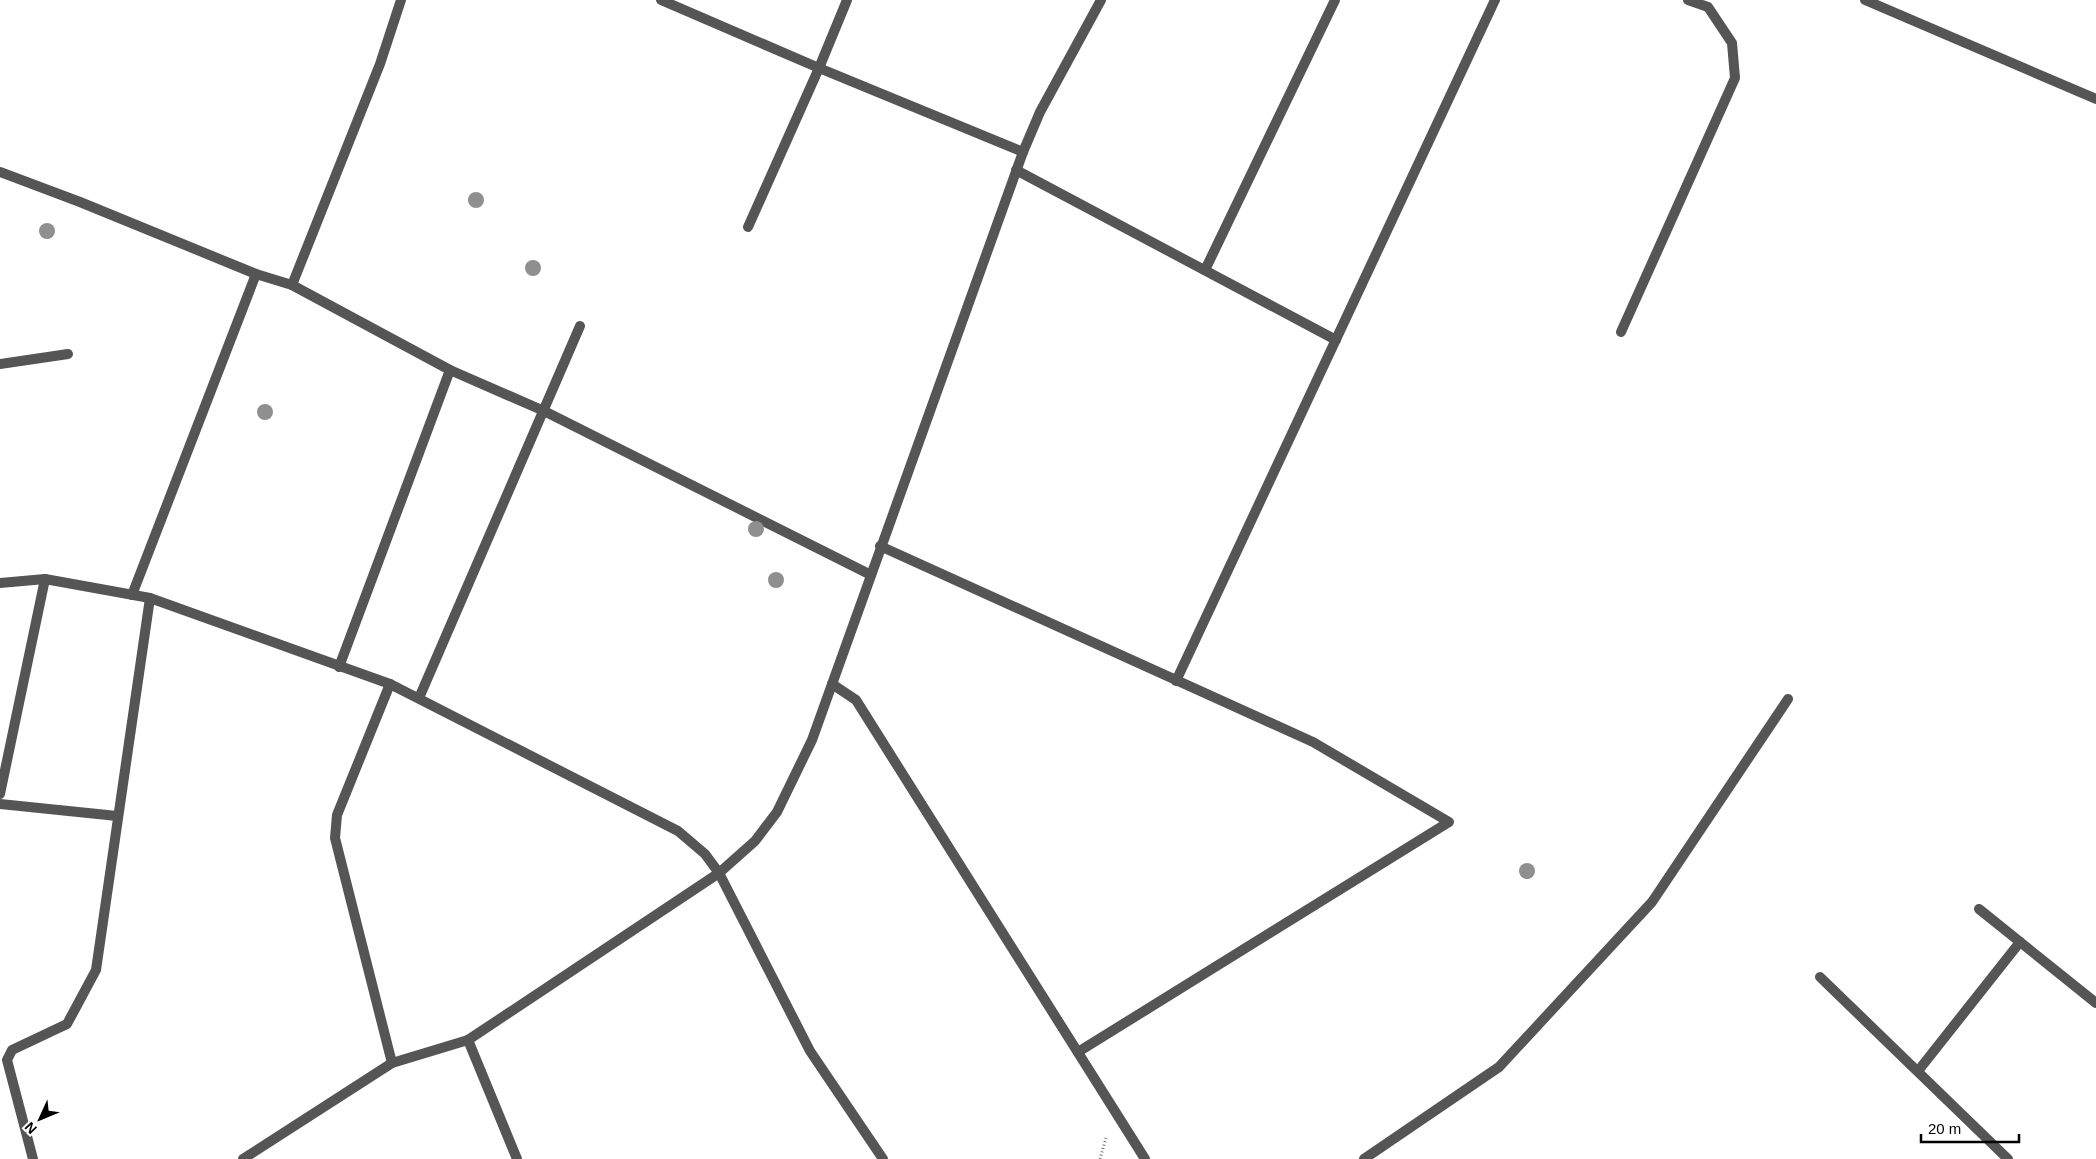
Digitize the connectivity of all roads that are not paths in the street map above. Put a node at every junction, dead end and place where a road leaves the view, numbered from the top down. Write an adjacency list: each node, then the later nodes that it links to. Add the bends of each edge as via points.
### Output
1 (400, 0): 17 (street, via 380,64)
2 (661, 0): 9 (street)
3 (848, 0): 9 (street)
4 (1101, 0): 11 (street, via 1040,112)
5 (1335, 0): 15 (street)
6 (1495, 0): 20 (street)
7 (1688, 0): 19 (street, via 1708,7 1732,43 1735,78)
8 (1865, 0): 10 (street)
9 (820, 68): 11 (street); 14 (street)
10 (2096, 99)
11 (1023, 152): 12 (street)
12 (1016, 170): 15 (street); 25 (street)
13 (0, 172): 16 (street)
14 (748, 227)
15 (1205, 270): 20 (street)
16 (256, 274): 17 (street); 29 (street)
17 (292, 285): 23 (street)
18 (580, 326): 24 (street)
19 (1621, 332)
20 (1336, 340): 32 (street)
21 (68, 354): 22 (street)
22 (0, 364)
23 (450, 370): 24 (street); 31 (street)
24 (544, 411): 26 (street); 35 (street)
25 (880, 546): 26 (street); 32 (street)
26 (871, 575): 34 (street)
27 (45, 579): 28 (street); 29 (street); 37 (street)
28 (0, 583)
29 (132, 595): 30 (street)
30 (150, 598): 31 (street); 39 (street)
31 (339, 667): 33 (street)
32 (1176, 681): 46 (street, via 1312,742 1449,822)
33 (390, 684): 35 (street); 47 (street, via 337,815 335,838)
34 (832, 684): 40 (street, via 812,740 777,812 755,841); 46 (street, via 856,700)
35 (419, 698): 40 (street, via 678,831 705,854)
36 (1788, 699): 54 (street, via 1652,902 1499,1068)
37 (0, 794)
38 (0, 804): 39 (street)
39 (117, 816): 49 (street, via 96,970 68,1024 12,1050 7,1060)
40 (719, 873): 45 (street); 52 (street, via 810,1051)
41 (1979, 909): 42 (street)
42 (2020, 942): 44 (street); 48 (street)
43 (1820, 977): 48 (street)
44 (2096, 1004)
45 (468, 1040): 47 (street); 51 (street)
46 (1078, 1052): 53 (street)
47 (392, 1063): 50 (street)
48 (1918, 1071): 55 (street)
49 (33, 1159)
50 (243, 1159)
51 (517, 1159)
52 (883, 1159)
53 (1145, 1159)
54 (1364, 1159)
55 (2008, 1159)

